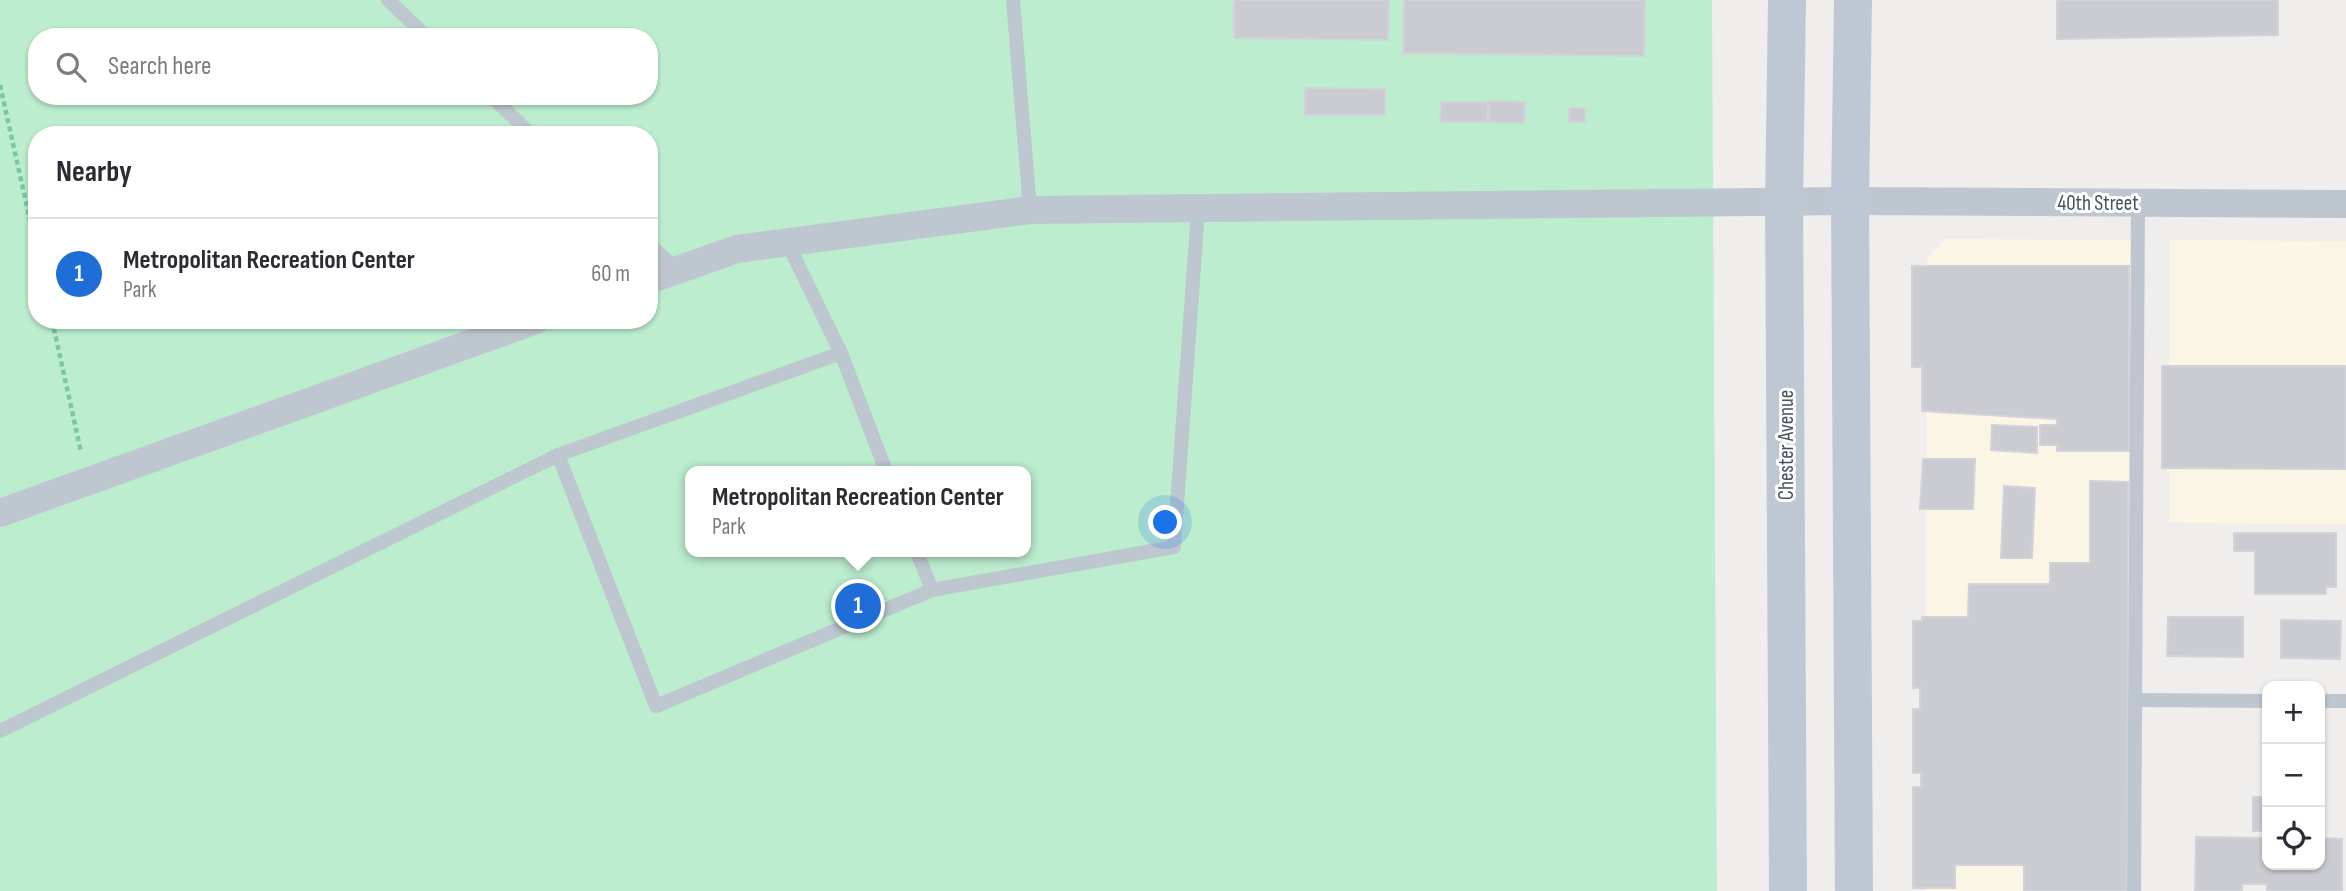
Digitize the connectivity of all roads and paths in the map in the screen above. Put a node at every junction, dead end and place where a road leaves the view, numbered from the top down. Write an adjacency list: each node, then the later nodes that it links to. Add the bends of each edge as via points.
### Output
1 (388, 0): 5 (lane)
2 (1013, 0): 13 (lane)
3 (1787, 0): 10 (main road, Chester Avenue)
4 (1853, 0): 9 (main road)
5 (418, 28)
6 (0, 85): 15 (path)
7 (500, 105): 8 (lane)
8 (523, 126)
9 (1850, 201): 10 (street, 40th Street); 11 (street, 40th Street); 35 (main road)
10 (1784, 202): 14 (street, 40th Street); 34 (main road, Chester Avenue)
11 (2138, 203): 12 (street, 40th Street); 29 (lane)
12 (2346, 204)
13 (1030, 210): 14 (street, 40th Street); 16 (street, 40th Street)
14 (1198, 210): 28 (lane, via 1174,547)
15 (28, 211)
16 (786, 242): 18 (street, 40th Street, via 737,249); 22 (lane)
17 (658, 252): 18 (lane)
18 (677, 270): 19 (street, 40th Street)
19 (658, 277)
20 (54, 329): 25 (path)
21 (511, 329): 25 (street)
22 (841, 354): 23 (lane); 24 (lane)
23 (558, 455): 28 (lane, via 656,706); 33 (lane)
24 (884, 466)
25 (87, 480): 26 (street)
26 (0, 513)
27 (919, 557): 28 (lane)
28 (932, 590)
29 (2135, 700): 30 (lane); 36 (lane)
30 (2262, 701)
31 (2325, 701): 32 (lane)
32 (2346, 701)
33 (0, 731)
34 (1788, 891)
35 (1854, 891)
36 (2134, 891)

